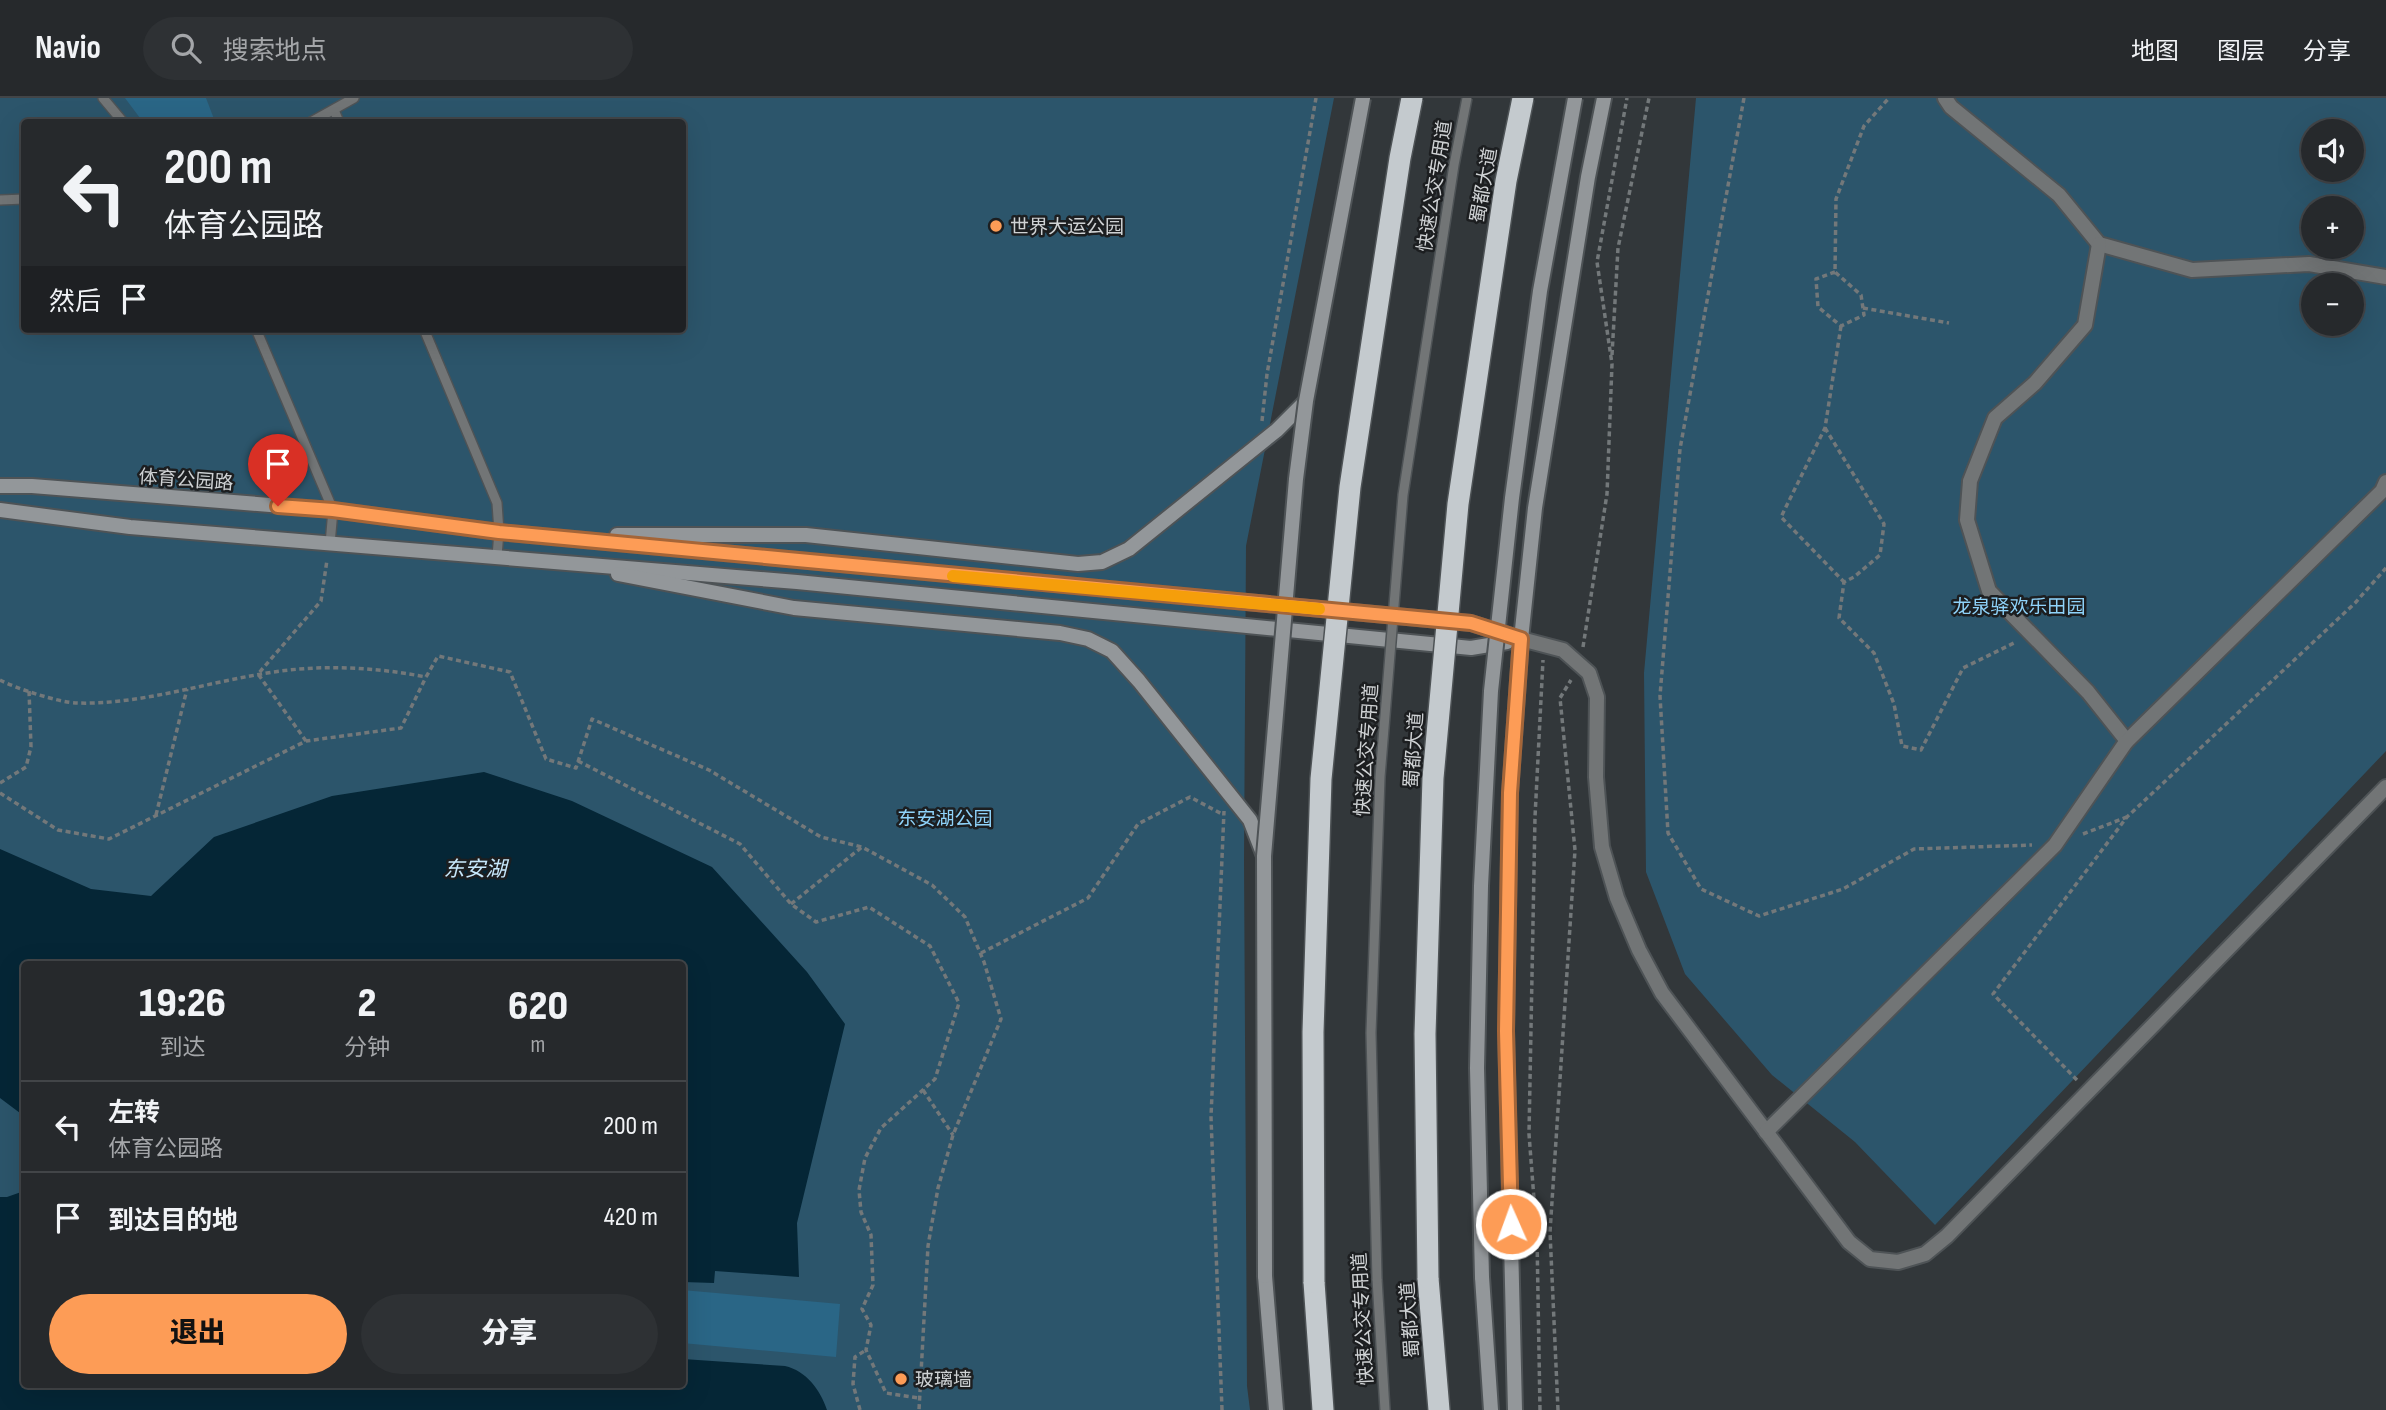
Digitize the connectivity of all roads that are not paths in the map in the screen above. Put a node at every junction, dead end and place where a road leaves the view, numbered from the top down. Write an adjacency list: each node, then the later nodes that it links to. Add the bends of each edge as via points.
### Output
1 (103, 98): 11 (lane)
2 (1363, 98): 20 (street, bridge)
3 (1412, 98): 36 (highway, bridge, via 1350,487 1321,779 1313,1032 1314,1282)
4 (1466, 98): 37 (lane, 快速公交专用道, bridge, via 1404,495 1380,777 1371,1032)
5 (1523, 98): 38 (highway, 蜀都大道, bridge, via 1506,181 1458,504 1433,778 1424,1034 1429,1278)
6 (1575, 98): 39 (street, bridge, via 1540,291 1491,691 1477,1068)
7 (1604, 98): 30 (street, via 1537,494)
8 (1945, 98): 16 (street, via 2059,195)
9 (351, 99): 10 (lane)
10 (334, 110): 12 (lane); 13 (lane)
11 (121, 119)
12 (317, 119)
13 (338, 119)
14 (21, 198): 15 (lane)
15 (0, 200)
16 (2099, 243): 17 (street, via 2192,270 2309,264); 31 (street, via 2085,325 2035,383 1995,418 1969,481 1967,520 1989,591 2088,692)
17 (2386, 277)
18 (258, 333): 24 (lane)
19 (426, 333): 25 (lane, via 496,503)
20 (1306, 401): 26 (street, via 1277,430 1129,549 1102,562 1078,564 806,535); 33 (street, bridge)
21 (2386, 482): 31 (street, via 2382,491)
22 (0, 486): 24 (street, 体育公园路)
23 (0, 510): 27 (street, via 130,527)
24 (333, 510): 25 (street, 体育公园路); 27 (lane)
25 (499, 532): 26 (street, 体育公园路); 28 (lane)
26 (541, 535): 30 (street, 体育公园路, via 1471,623)
27 (330, 544): 28 (street)
28 (497, 556): 29 (street)
29 (540, 559): 30 (street, via 1471,648); 33 (street, via 793,608 1087,639 1112,651 1139,681 1250,820)
30 (1521, 639): 34 (street, via 1563,650 1589,673 1597,697 1596,777 1602,846 1617,898 1661,993); 40 (street, via 1510,793 1506,1031)
31 (2127, 741): 34 (street, via 2054,845)
32 (2386, 787): 34 (street, via 1925,1254 1898,1262 1870,1259 1849,1242)
33 (1264, 856): 35 (street, bridge, via 1265,1276)
34 (1766, 1132)
35 (1276, 1410)
36 (1323, 1410)
37 (1385, 1410)
38 (1439, 1410)
39 (1490, 1410)
40 (1515, 1410)

